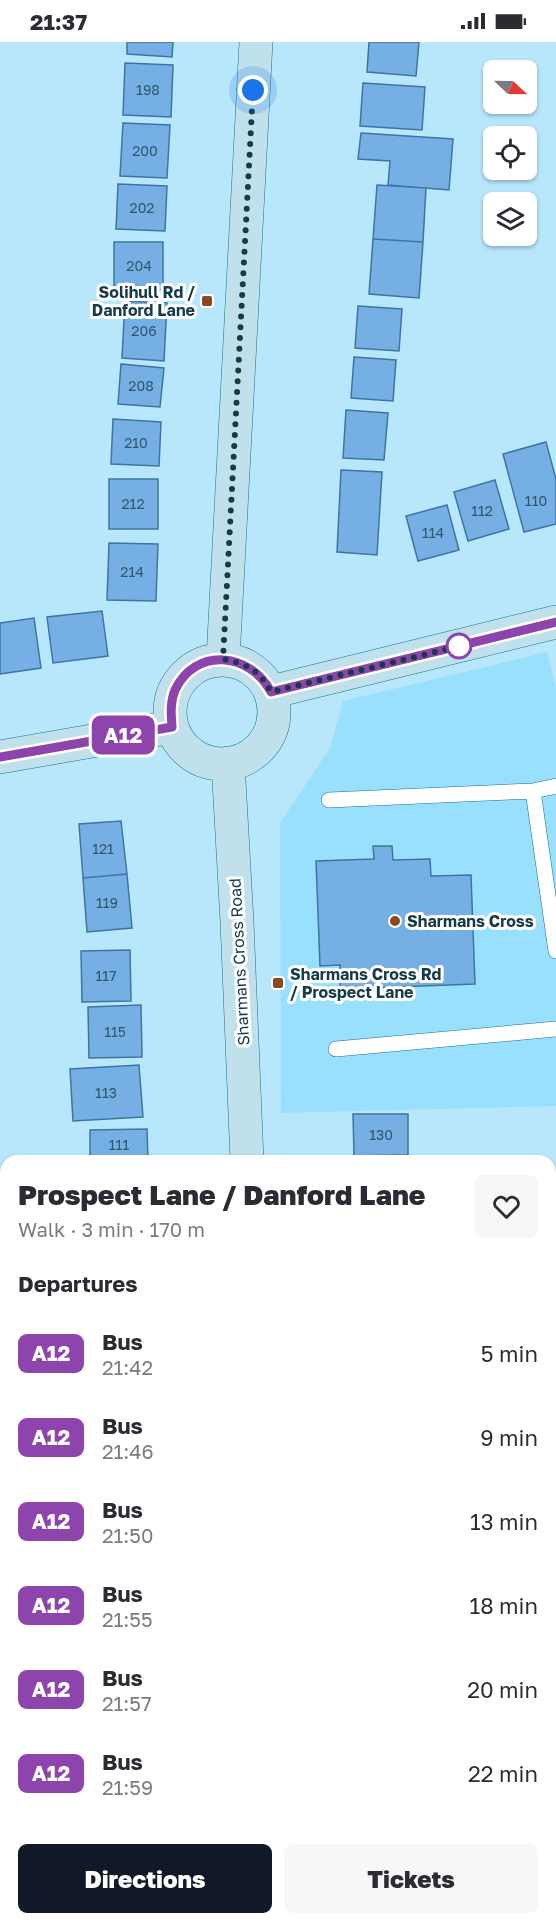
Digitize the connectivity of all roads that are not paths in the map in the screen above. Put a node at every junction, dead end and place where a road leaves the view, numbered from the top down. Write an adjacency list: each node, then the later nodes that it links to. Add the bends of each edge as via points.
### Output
1 (256, 42): 3 (street)
2 (556, 622): 4 (street)
3 (223, 659): 4 (street, via 253,669); 5 (street, via 199,665 184,675 175,691)
4 (271, 692): 7 (street, via 274,710 267,738 256,751)
5 (172, 727): 6 (street); 7 (street, via 193,755)
6 (0, 757)
7 (228, 764): 14 (street, Sharmans Cross Road)
8 (556, 786): 9 (lane)
9 (533, 791): 10 (lane); 11 (lane)
10 (329, 800)
11 (556, 951)
12 (556, 1029): 13 (lane)
13 (336, 1049)
14 (247, 1155)

